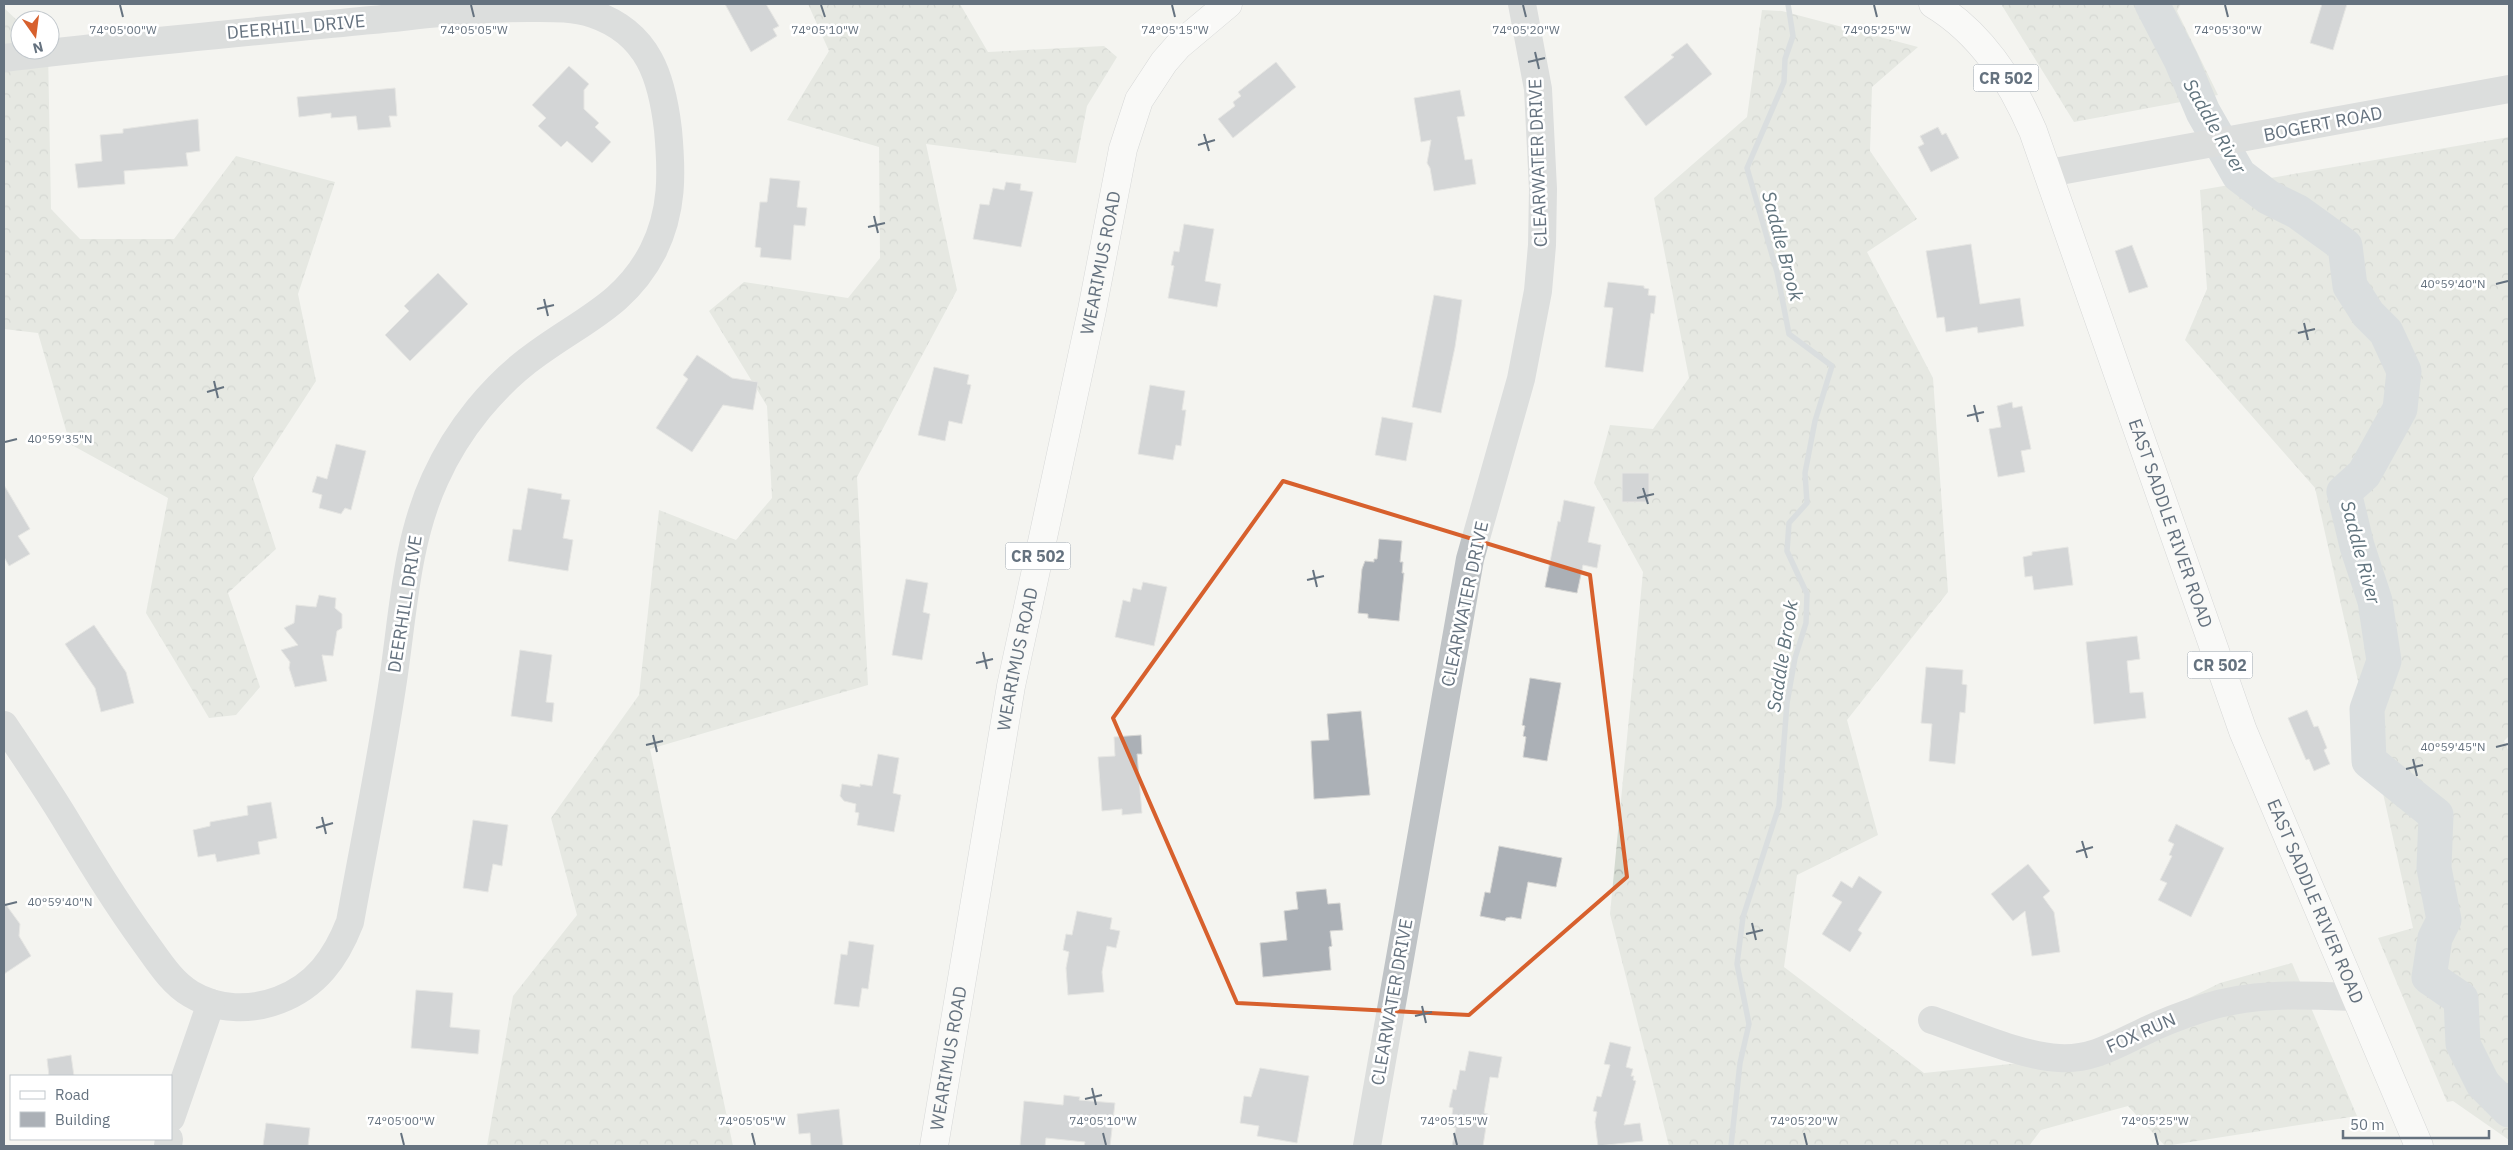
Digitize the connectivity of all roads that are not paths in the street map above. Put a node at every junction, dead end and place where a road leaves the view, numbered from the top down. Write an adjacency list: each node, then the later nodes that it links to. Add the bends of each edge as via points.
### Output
1 (1228, 4): 12 (main road, WEARIMUS ROAD / CR 502, via 1164,62 1140,100 1126,140 1011,686)
2 (1522, 4): 13 (street, CLEARWATER DRIVE, via 1538,89 1543,189 1538,291 1521,379 1470,559)
3 (1933, 4): 6 (main road, EAST SADDLE RIVER ROAD / CR 502, via 1975,37 2000,69 2023,108)
4 (4, 58): 9 (street, DEERHILL DRIVE, via 489,8 569,8 593,14 630,36 645,52 664,93 672,170 664,225 653,250 623,293 600,314 535,354 477,410 454,443 420,516 411,551 392,689 350,922 341,947 314,980 292,995 269,1004 244,1008)
5 (2509, 88): 6 (street, BOGERT ROAD)
6 (2048, 173): 8 (main road, EAST SADDLE RIVER ROAD / CR 502, via 2243,731)
7 (4, 725): 9 (street, DEERHILL DRIVE, via 116,904 163,968 191,994)
8 (2354, 997): 10 (street, FOX RUN, via 2283,994 2242,999 2173,1018 2088,1056 2060,1058 2036,1056); 14 (main road, EAST SADDLE RIVER ROAD / CR 502)
9 (210, 1003): 11 (street)
10 (1932, 1020)
11 (172, 1115)
12 (934, 1146)
13 (1367, 1146)
14 (2419, 1146)

